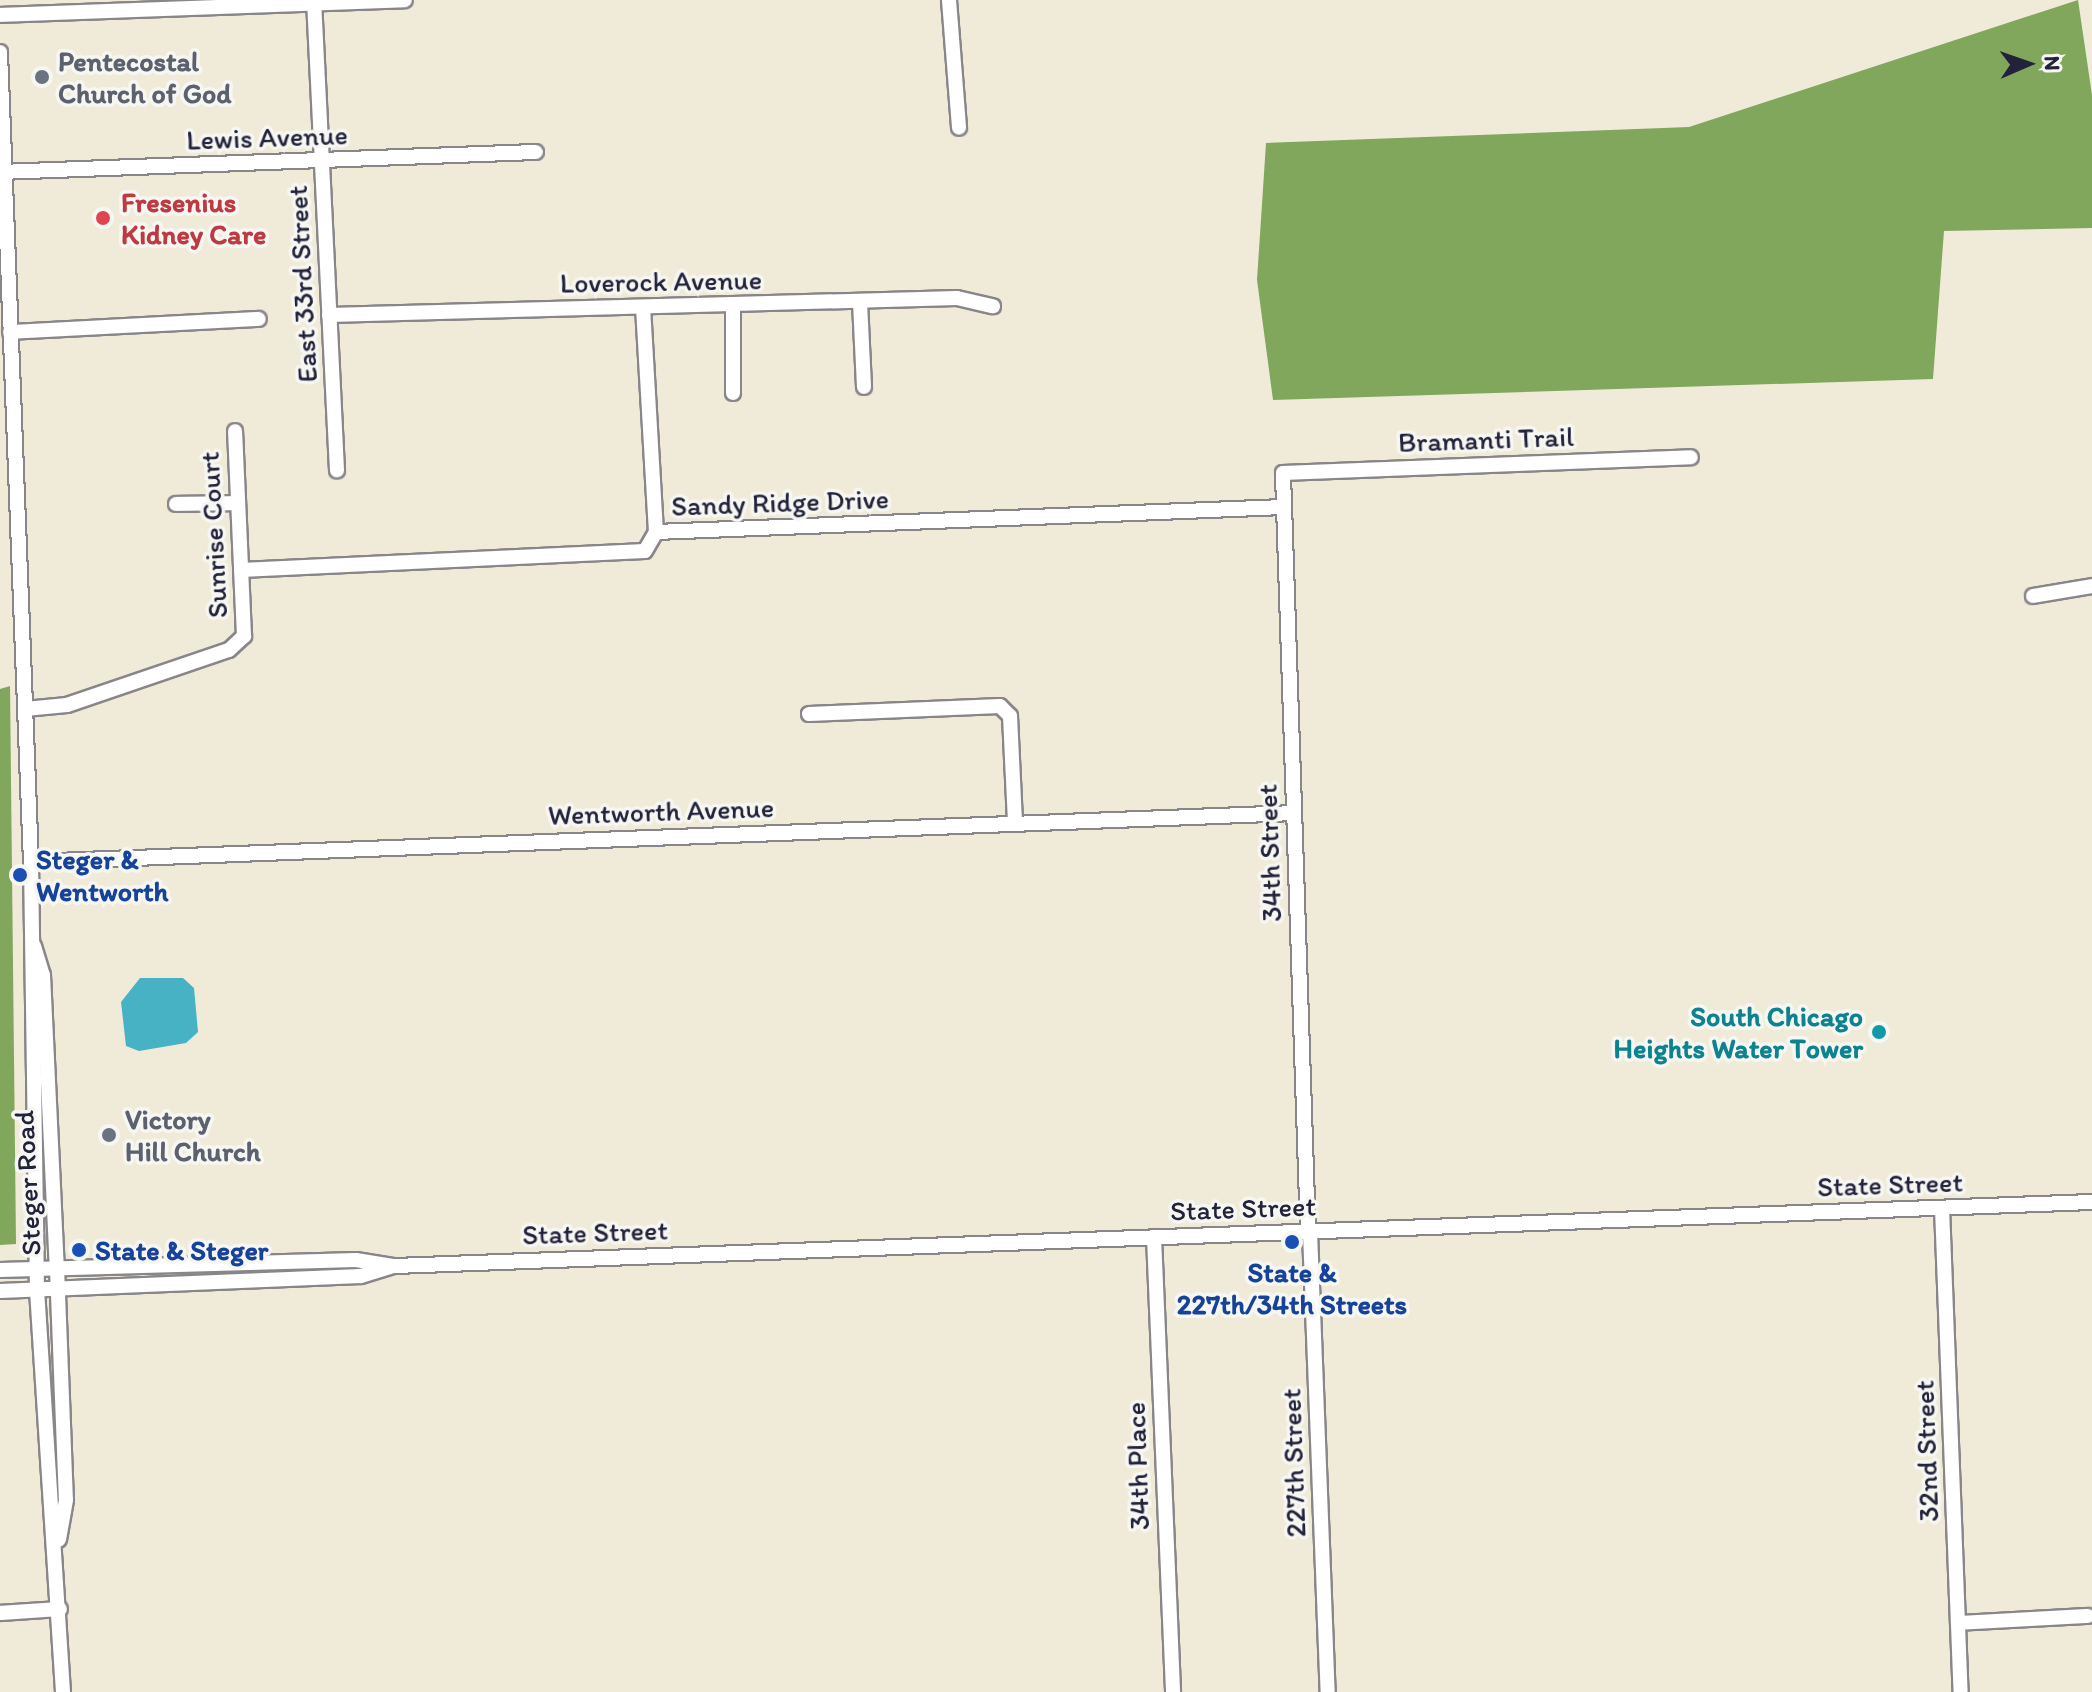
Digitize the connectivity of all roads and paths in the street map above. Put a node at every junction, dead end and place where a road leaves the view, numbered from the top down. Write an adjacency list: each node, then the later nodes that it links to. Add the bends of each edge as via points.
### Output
1 (405, 0): 3 (street)
2 (949, 0): 6 (street)
3 (314, 2): 4 (street); 8 (street, East 33rd Street)
4 (0, 15)
5 (0, 52): 9 (street)
6 (959, 128)
7 (536, 152): 8 (street, Lewis Avenue)
8 (322, 162): 9 (street, Lewis Avenue); 14 (street, East 33rd Street)
9 (2, 172): 16 (street)
10 (860, 302): 11 (street, Loverock Avenue); 12 (street, Loverock Avenue, via 957,298); 17 (street)
11 (733, 306): 13 (street, Loverock Avenue); 18 (street)
12 (993, 306)
13 (643, 307): 14 (street, Loverock Avenue); 27 (street)
14 (329, 315): 22 (street, East 33rd Street)
15 (259, 319): 16 (street)
16 (10, 332): 20 (street)
17 (864, 387)
18 (733, 393)
19 (235, 431): 24 (street, Sunrise Court)
20 (7, 432): 31 (street)
21 (1691, 457): 23 (street, Bramanti Trail)
22 (337, 470)
23 (1283, 473): 26 (street, 34th Street)
24 (238, 503): 25 (street); 28 (street, Sunrise Court)
25 (176, 504)
26 (1284, 507): 27 (street, Sandy Ridge Drive); 33 (street, 34th Street)
27 (656, 532): 28 (street, Sandy Ridge Drive, via 645,551)
28 (241, 570): 31 (street, Sunrise Court, via 244,636 229,650 67,705)
29 (2092, 586): 30 (street)
30 (2033, 596)
31 (25, 709): 35 (street)
32 (809, 714): 34 (street, via 1000,706 1010,716)
33 (1294, 813): 34 (street, Wentworth Avenue); 39 (street, 34th Street)
34 (1015, 824): 35 (street, Wentworth Avenue)
35 (31, 862): 36 (street)
36 (33, 943): 42 (street, Steger Road); 43 (street, Steger Road, via 43,975)
37 (2092, 1202): 38 (street, State Street)
38 (1942, 1208): 39 (street, State Street); 52 (street, 32nd Street)
39 (1309, 1232): 40 (street, State Street); 55 (street, 227th Street)
40 (1154, 1237): 41 (street, State Street); 54 (street, 34th Place)
41 (395, 1266): 43 (street, State Street, via 356,1260); 45 (street, State Street, via 361,1276)
42 (36, 1268): 43 (street, State Street); 44 (street, State Street); 46 (street, Steger Road)
43 (57, 1268): 45 (street, Steger Road)
44 (0, 1270)
45 (58, 1289): 46 (street, State Street); 48 (street, Steger Road, via 66,1500)
46 (37, 1290): 47 (street, State Street); 48 (street, Steger Road, via 47,1501)
47 (0, 1291)
48 (57, 1547): 49 (street, Steger Road)
49 (60, 1609): 50 (street); 53 (street, Steger Road)
50 (0, 1613)
51 (2088, 1616): 52 (street)
52 (1958, 1623): 56 (street, 32nd Street)
53 (63, 1692)
54 (1173, 1692)
55 (1328, 1692)
56 (1961, 1692)

